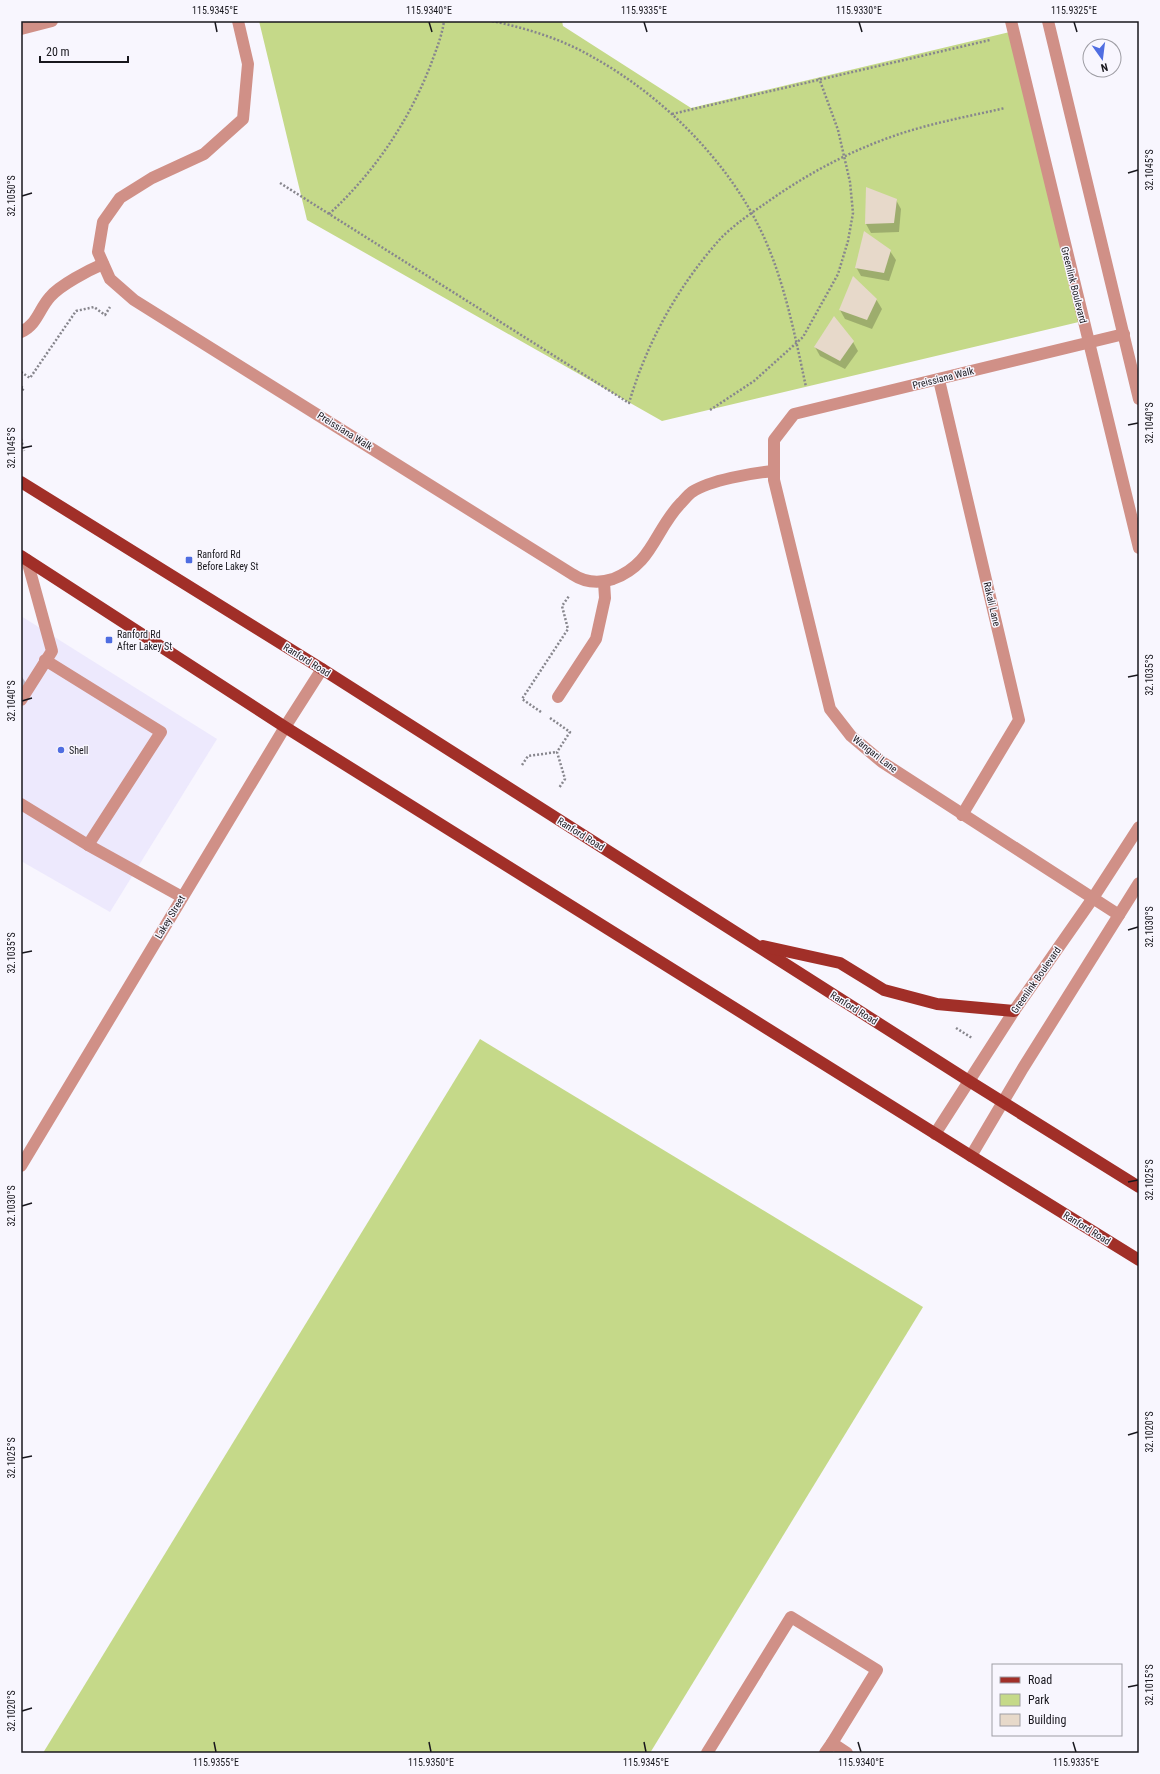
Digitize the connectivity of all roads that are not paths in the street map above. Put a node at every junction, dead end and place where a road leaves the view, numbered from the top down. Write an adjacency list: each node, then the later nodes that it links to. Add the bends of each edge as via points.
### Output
1 (52, 21): 5 (street)
2 (238, 21): 6 (street, Preissiana Walk, via 248,64 243,119 204,154 152,178 120,198 103,222 98,252)
3 (1011, 21): 9 (street, Greenlink Boulevard)
4 (1048, 21): 8 (street)
5 (21, 29)
6 (103, 264): 7 (street, via 84,272 50,296 29,328); 17 (street, Preissiana Walk, via 110,279 134,300 579,578)
7 (21, 332)
8 (1124, 334): 9 (street, Preissiana Walk); 11 (street)
9 (1089, 343): 10 (street, Preissiana Walk); 15 (street, Greenlink Boulevard)
10 (939, 380): 12 (street, Preissiana Walk, via 794,414); 24 (street, Rakali Lane, via 1019,720)
11 (1139, 400)
12 (774, 440): 13 (street, Wangari Lane)
13 (774, 471): 17 (street, Preissiana Walk, via 715,482 692,492 674,510 646,556 626,574); 24 (street, Wangari Lane, via 774,480 830,709 851,736 882,762)
14 (21, 482): 19 (main road, Ranford Road)
15 (1139, 548)
16 (24, 558): 18 (street, via 52,651); 22 (main road, Ranford Road)
17 (604, 582): 20 (street, via 605,598 596,639)
18 (45, 660): 21 (street); 26 (street, via 161,732)
19 (322, 669): 22 (street, Lakey Street); 31 (main road, Ranford Road)
20 (558, 697)
21 (21, 700)
22 (285, 727): 28 (street, Lakey Street); 35 (main road, Ranford Road)
23 (21, 804): 26 (street)
24 (962, 815): 29 (street, Wangari Lane)
25 (1139, 827): 29 (street, Greenlink Boulevard)
26 (88, 845): 28 (street)
27 (1139, 883): 30 (street)
28 (182, 897): 37 (street, Lakey Street)
29 (1093, 898): 30 (street, Wangari Lane); 32 (street, Greenlink Boulevard)
30 (1119, 915): 34 (street)
31 (754, 944): 32 (main road, via 840,963 884,990 937,1004); 33 (main road, Ranford Road)
32 (1014, 1011): 33 (street, Greenlink Boulevard)
33 (969, 1081): 34 (main road, Ranford Road); 35 (street, Greenlink Boulevard)
34 (1003, 1102): 36 (street); 38 (main road, Ranford Road)
35 (935, 1134): 36 (main road, Ranford Road)
36 (971, 1156): 39 (main road, Ranford Road)
37 (21, 1166)
38 (1139, 1187)
39 (1139, 1260)
40 (828, 1748): 41 (street, via 877,1670 791,1617); 42 (street)
41 (707, 1753)
42 (847, 1753)

